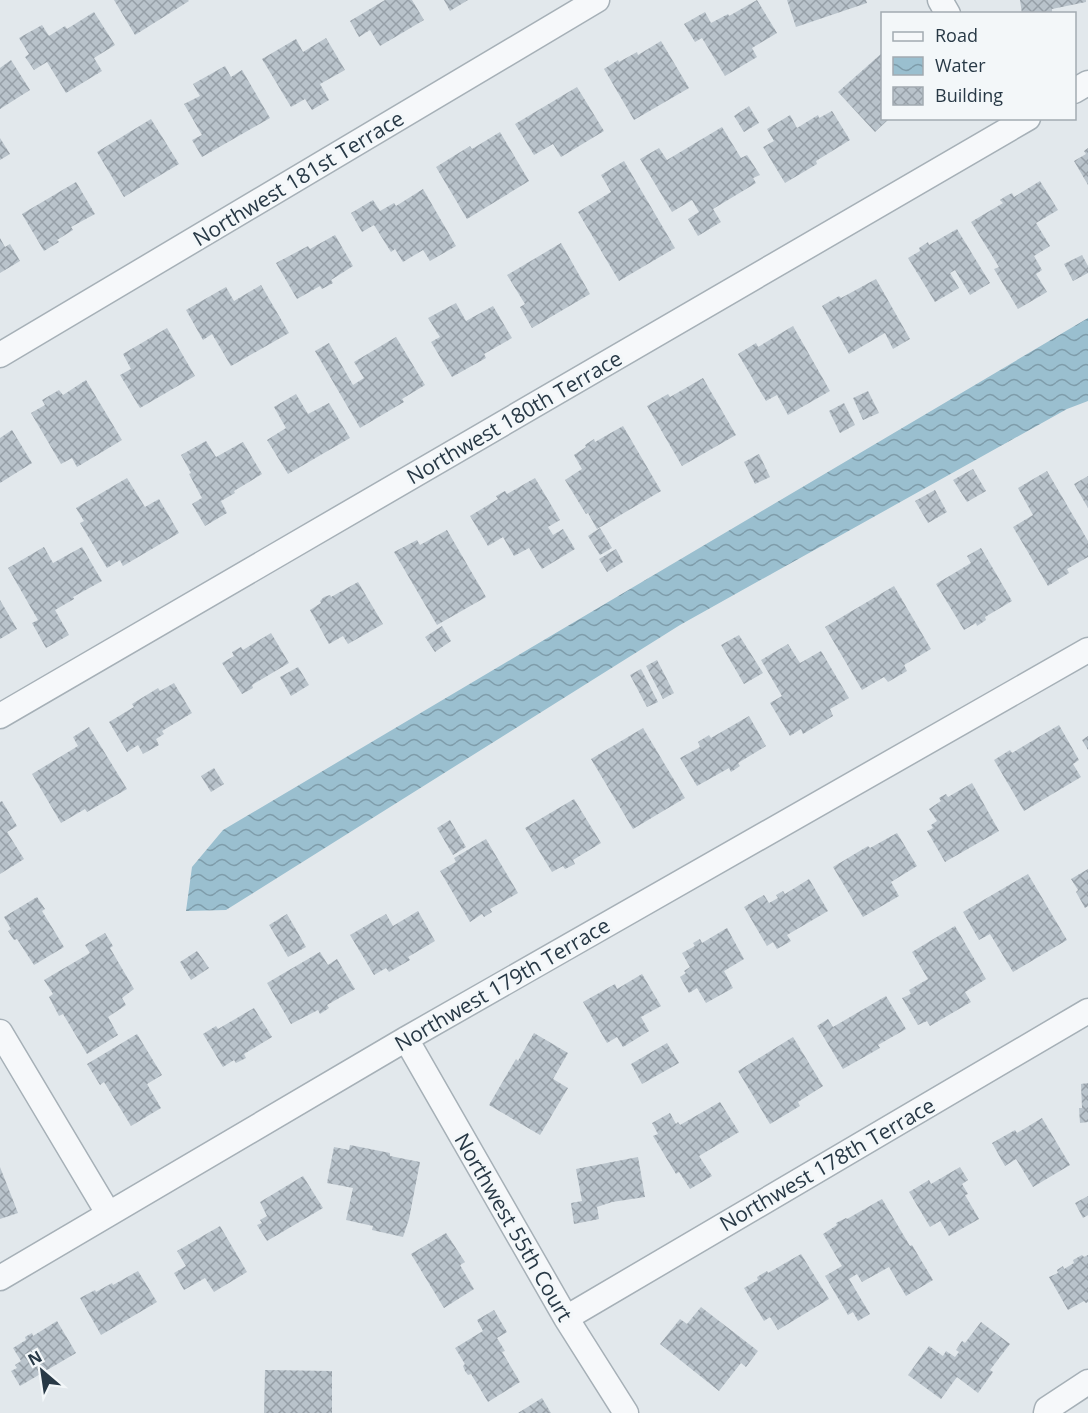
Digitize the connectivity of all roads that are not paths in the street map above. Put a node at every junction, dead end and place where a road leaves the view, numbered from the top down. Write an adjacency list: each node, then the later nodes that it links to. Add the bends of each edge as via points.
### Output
1 (597, 0): 3 (street, Northwest 181st Terrace)
2 (1020, 121): 5 (street, Northwest 180th Terrace)
3 (0, 355)
4 (1088, 650): 8 (street, Northwest 179th Terrace)
5 (0, 716)
6 (1088, 1011): 11 (street, Northwest 178th Terrace)
7 (0, 1032): 9 (street)
8 (406, 1039): 9 (street, Northwest 179th Terrace); 11 (street, Northwest 55th Court)
9 (108, 1214): 10 (street, Northwest 179th Terrace)
10 (0, 1278)
11 (566, 1318): 13 (street, Northwest 55th Court)
12 (1088, 1382): 14 (street)
13 (626, 1413)
14 (1046, 1413)

